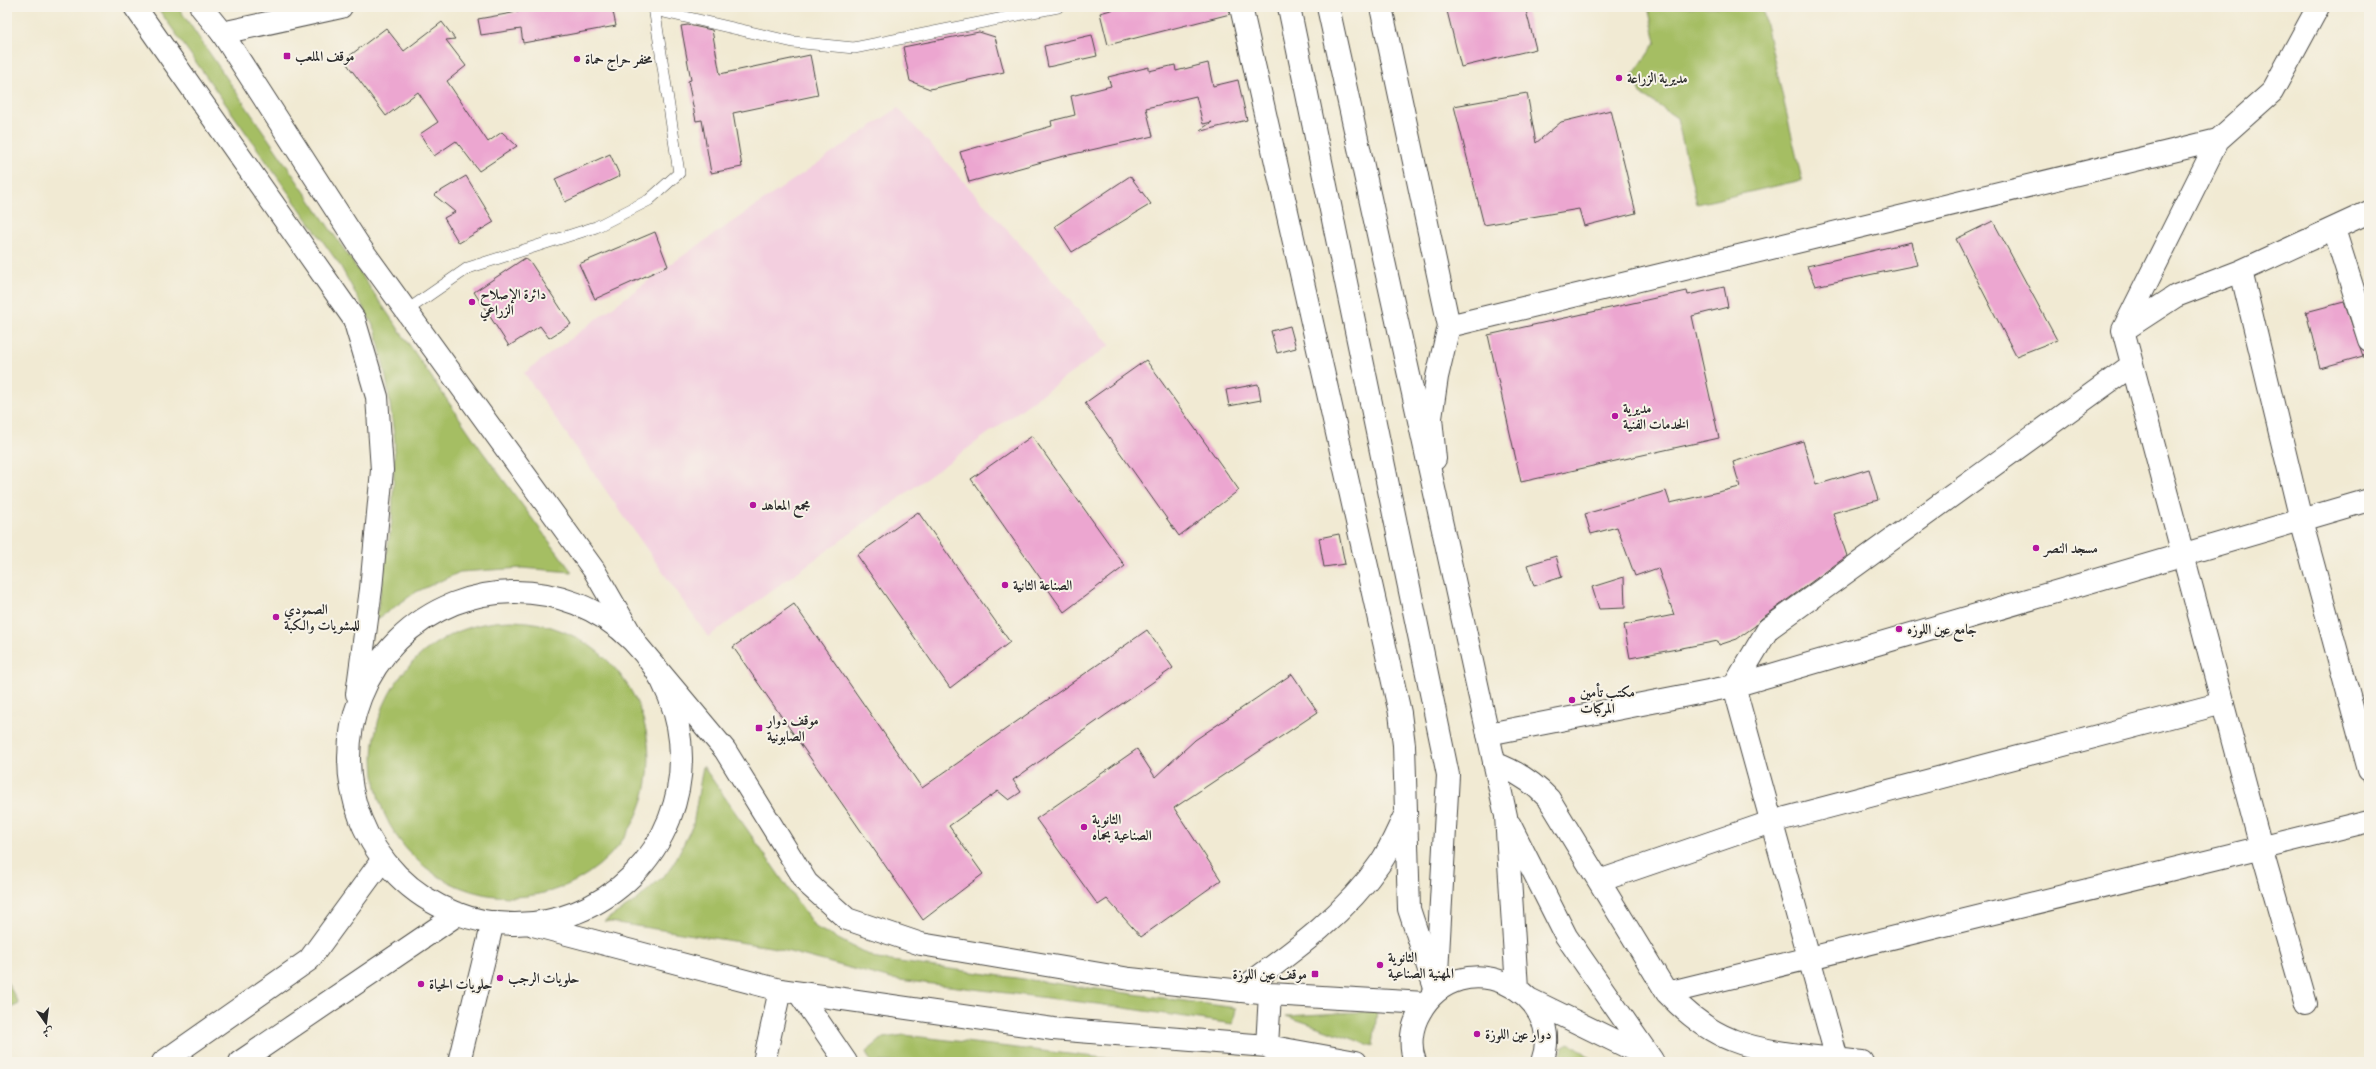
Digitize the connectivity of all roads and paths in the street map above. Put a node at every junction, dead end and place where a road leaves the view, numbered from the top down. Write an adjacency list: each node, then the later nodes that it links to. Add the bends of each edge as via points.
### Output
1 (135, 7): 28 (street, via 354,320 377,396 382,470 372,589)
2 (200, 7): 11 (street)
3 (341, 7): 11 (street)
4 (1058, 7): 10 (lane, via 854,48 793,42)
5 (1240, 7): 32 (street, via 1400,714 1404,745)
6 (1289, 7): 48 (street, via 1448,775)
7 (1328, 7): 23 (street)
8 (1381, 7): 17 (street)
9 (2318, 7): 12 (street, via 2272,92)
10 (655, 8): 16 (lane, via 679,173 650,200 596,227 468,268)
11 (222, 33): 16 (street, via 360,247)
12 (2218, 140): 17 (street); 18 (street)
13 (2369, 212): 14 (street)
14 (2334, 229): 15 (street); 19 (street)
15 (2241, 271): 18 (street, via 2176,296); 22 (street)
16 (406, 312): 25 (street, via 594,570)
17 (1449, 326): 23 (street, via 1431,418)
18 (2123, 330): 20 (street)
19 (2369, 340)
20 (2132, 365): 24 (street); 26 (street, via 1768,629)
21 (2369, 500): 22 (street)
22 (2301, 520): 24 (street); 31 (street)
23 (1443, 534): 29 (street)
24 (2183, 554): 26 (street); 27 (street)
25 (637, 645): 28 (street, via 613,623 584,607 553,596 521,592 488,594 469,599 427,618 401,637 380,662 370,679); 41 (street, via 662,678 677,717 682,757 677,798 662,837 637,871 606,897 568,915); 43 (street, via 725,750 807,883 847,919 921,944 1130,979)
26 (1734, 686): 29 (street); 35 (street)
27 (2223, 703): 35 (street); 36 (street)
28 (353, 722): 37 (street, via 349,758 353,793 364,828)
29 (1488, 734): 30 (street)
30 (1494, 763): 33 (street); 38 (street, via 1518,773 1544,794)
31 (2369, 770)
32 (1406, 813): 43 (street, via 1382,861 1348,904 1292,952); 48 (street, via 1409,909)
33 (1506, 816): 46 (street); 52 (street, via 1566,936)
34 (2369, 821): 36 (street)
35 (1771, 822): 38 (street); 42 (street)
36 (2261, 848): 42 (street); 49 (street)
37 (383, 859): 39 (street, via 404,882 430,900); 53 (street, via 309,960)
38 (1600, 881): 47 (street)
39 (458, 914): 40 (street); 54 (street)
40 (493, 922): 41 (street); 55 (street)
41 (528, 923): 44 (street)
42 (1808, 958): 47 (street); 51 (street)
43 (1239, 991): 45 (street)
44 (789, 992): 50 (street, via 1053,1029); 56 (street); 57 (street)
45 (1270, 994): 48 (street); 50 (street)
46 (1523, 994): 48 (street, via 1498,979 1476,976 1455,981); 52 (street); 61 (street, via 1540,1016 1545,1036)
47 (1667, 994): 51 (street, via 1696,1020 1731,1040 1750,1046)
48 (1430, 997): 60 (street, via 1416,1019 1412,1037)
49 (2306, 1004)
50 (1267, 1046): 58 (street); 59 (street)
51 (1837, 1059): 62 (street)
52 (1656, 1061)
53 (163, 1062)
54 (240, 1062)
55 (460, 1062)
56 (764, 1062)
57 (846, 1062)
58 (1293, 1062)
59 (1356, 1062)
60 (1415, 1062)
61 (1542, 1062)
62 (1862, 1062)

